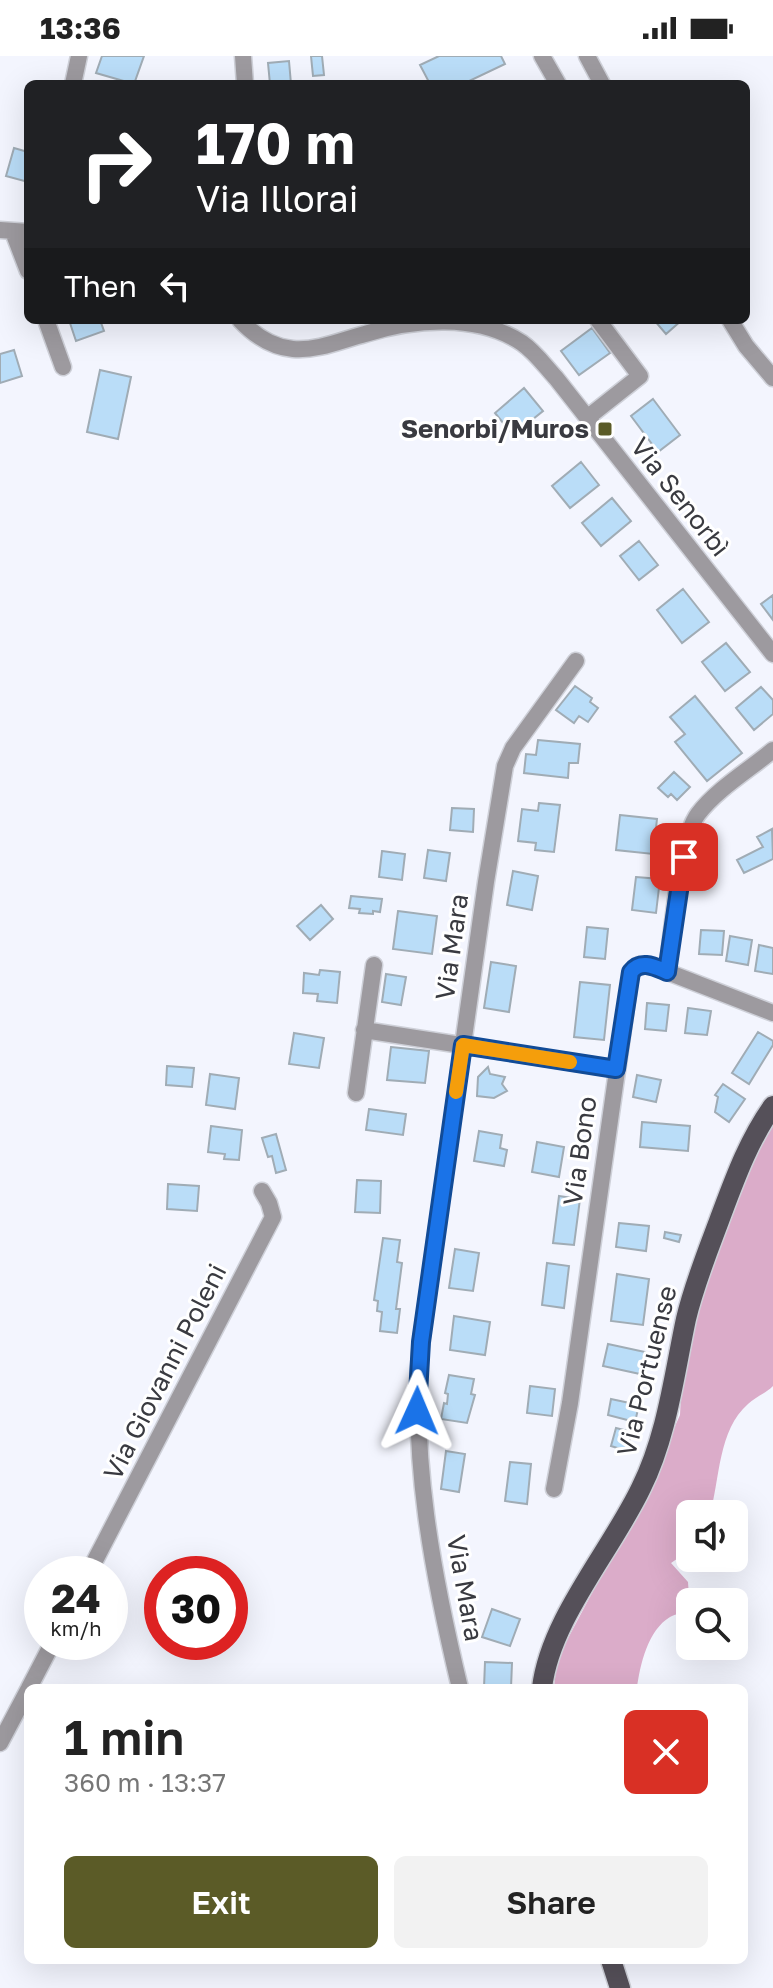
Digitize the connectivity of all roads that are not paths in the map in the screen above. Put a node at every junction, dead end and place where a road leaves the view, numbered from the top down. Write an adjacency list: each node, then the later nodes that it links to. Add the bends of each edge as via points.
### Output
1 (79, 56): 5 (street)
2 (243, 56): 6 (street)
3 (542, 56): 7 (street)
4 (587, 56): 8 (street)
5 (74, 80)
6 (245, 80)
7 (556, 80)
8 (600, 80)
9 (14, 231): 10 (street)
10 (24, 260)
11 (47, 324): 17 (street)
12 (245, 324): 13 (street, Via Senorbì, via 276,346 293,349 318,348)
13 (412, 324)
14 (463, 324): 19 (street, Via Senorbì, via 513,338 536,355)
15 (601, 324): 19 (street, via 640,376)
16 (732, 324): 18 (street)
17 (63, 367)
18 (773, 378)
19 (587, 418): 20 (street, Via Senorbì)
20 (773, 654)
21 (576, 661): 27 (street, Via Mara, via 525,729 505,766)
22 (773, 750): 24 (street, via 704,806 693,822)
23 (374, 965): 26 (street)
24 (667, 972): 25 (street, Via Bono); 28 (street, Via Bono, via 644,964 631,972)
25 (773, 1013)
26 (364, 1030): 27 (street); 29 (street)
27 (463, 1045): 28 (street); 36 (street, Via Mara, via 417,1385 432,1555)
28 (616, 1069): 32 (street, Via Bono)
29 (356, 1093)
30 (773, 1106): 37 (main road, Via Portuense, via 741,1164 701,1269 651,1465 555,1639)
31 (262, 1191): 33 (street, Via Giovanni Poleni, via 273,1217)
32 (554, 1489)
33 (97, 1556)
34 (43, 1660): 35 (street)
35 (31, 1684)
36 (459, 1684)
37 (543, 1684)
38 (24, 1697): 39 (street)
39 (0, 1743)
40 (612, 1964): 41 (main road)
41 (620, 1988)

